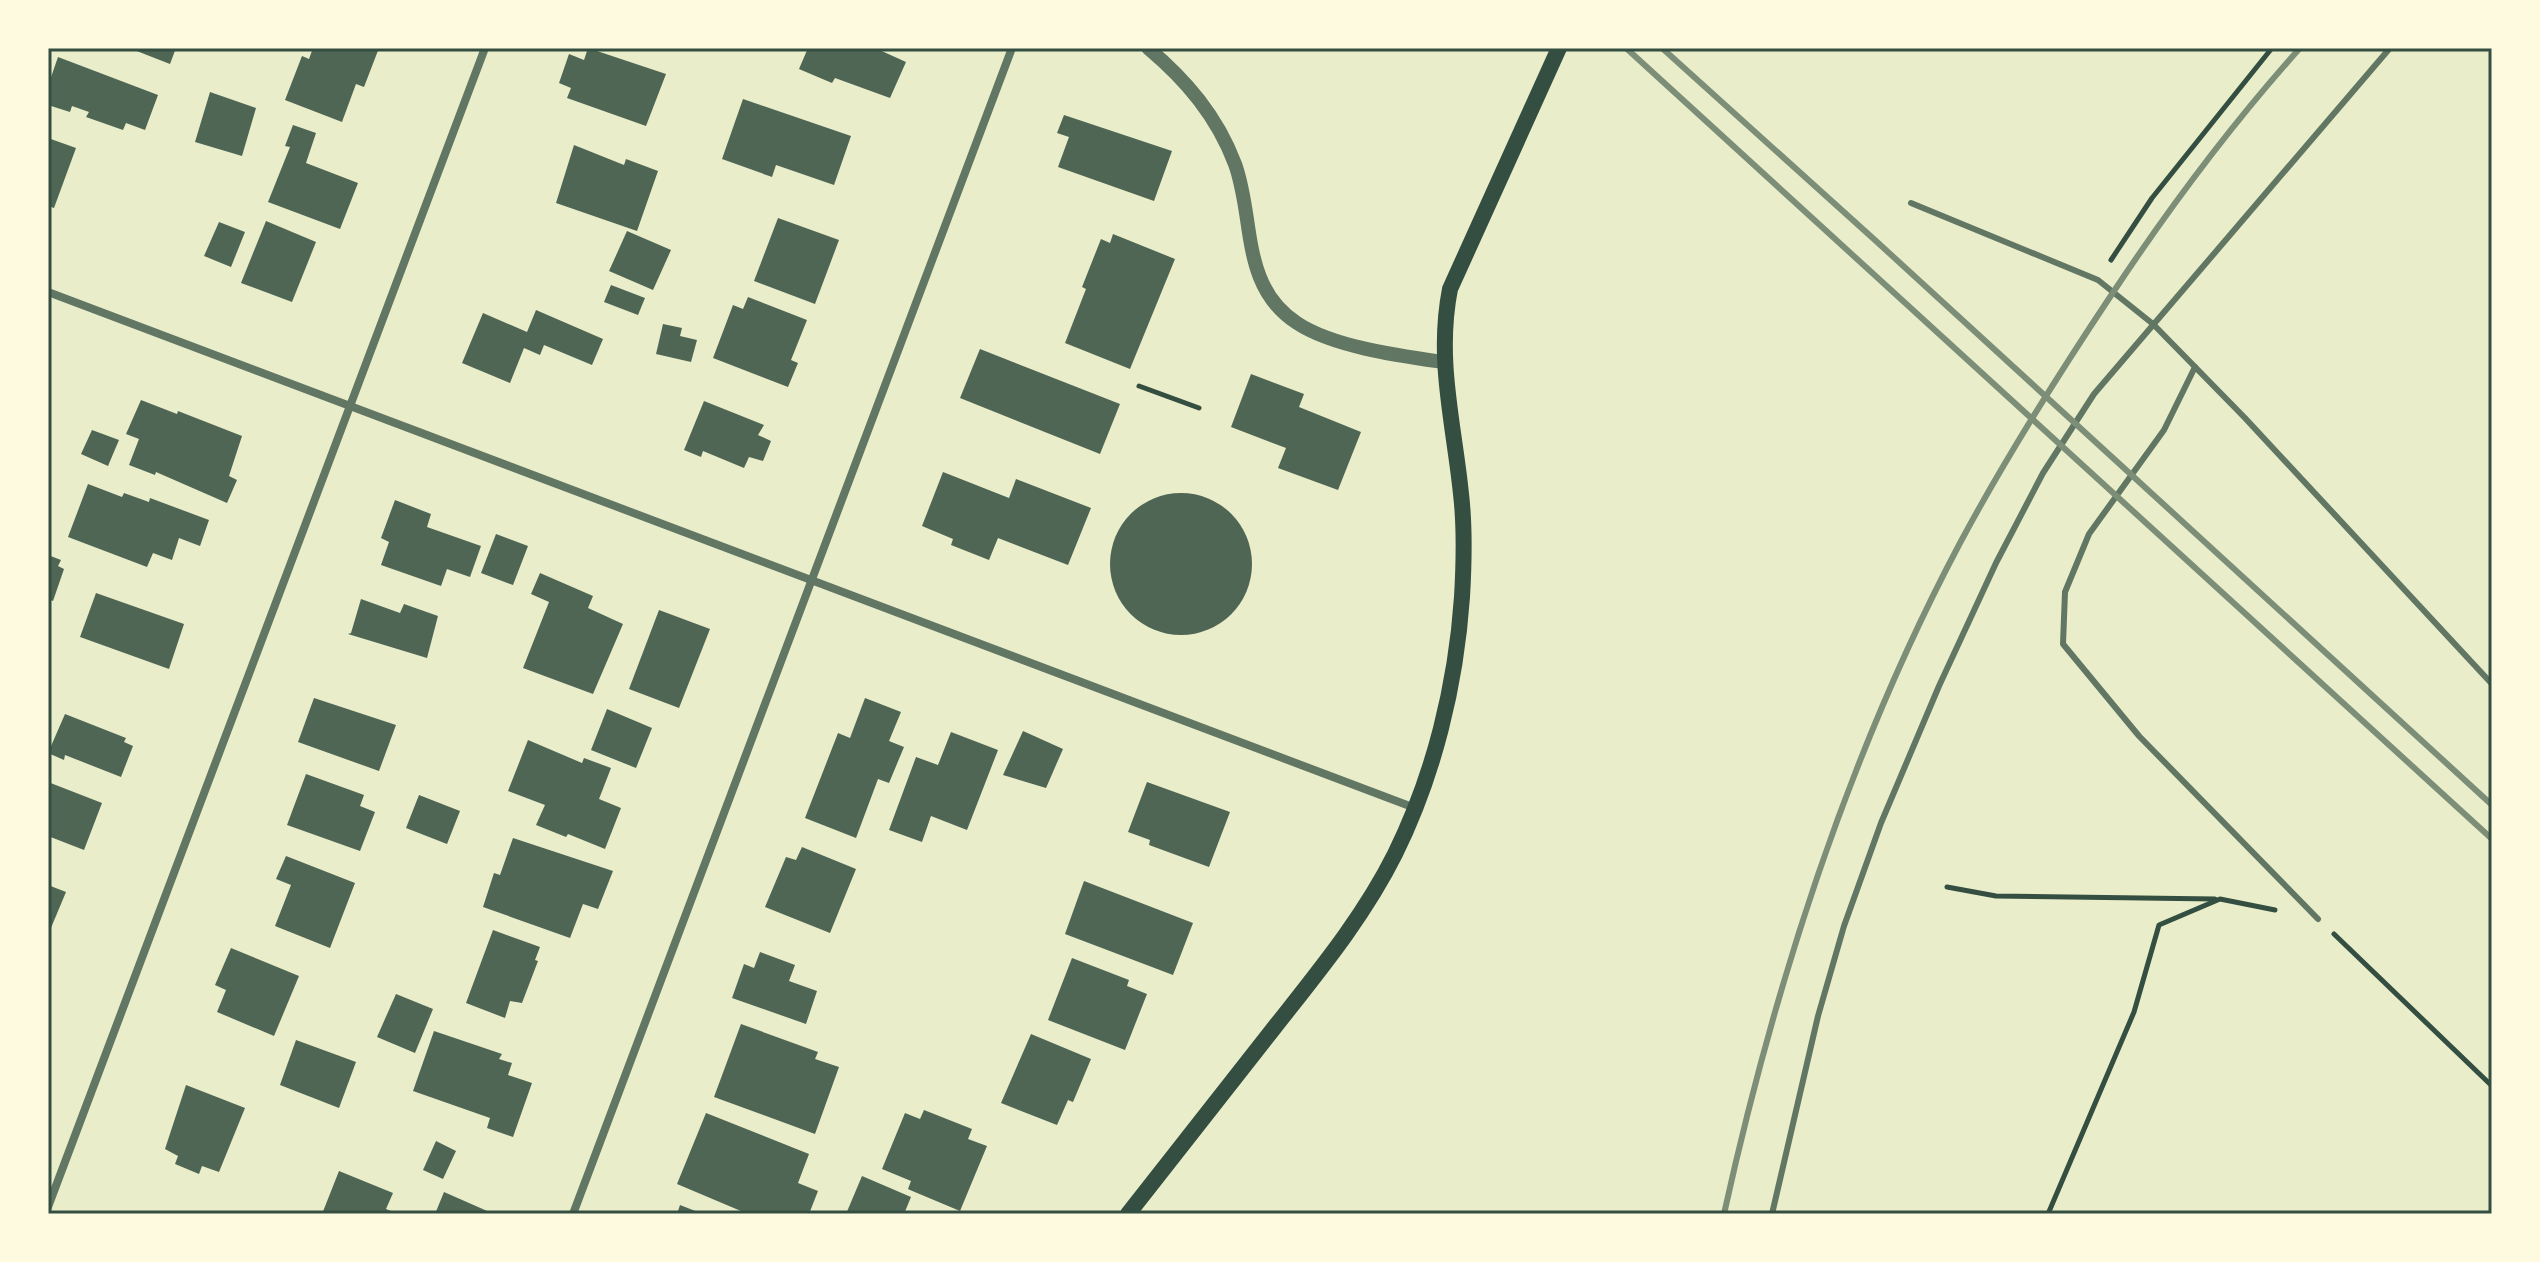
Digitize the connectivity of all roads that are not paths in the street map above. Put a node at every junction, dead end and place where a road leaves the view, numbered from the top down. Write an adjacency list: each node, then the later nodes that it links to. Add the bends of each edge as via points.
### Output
1 (485, 48): 11 (street)
2 (1012, 48): 12 (street)
3 (1148, 48): 9 (street, via 1202,102 1223,135 1236,166 1257,276 1282,311 1324,335 1380,352)
4 (1559, 48): 9 (main road, via 1450,289)
5 (2390, 48): 8 (lane)
6 (1911, 203): 8 (lane, via 2098,280)
7 (48, 292): 11 (street)
8 (2153, 324): 10 (lane); 19 (lane, via 2094,394 2043,473 1939,686 1844,926)
9 (1443, 362): 14 (main road, via 1462,497 1462,597 1449,693)
10 (2195, 367): 13 (lane); 15 (lane, via 2164,430 2089,534 2065,592 2063,644 2139,736)
11 (350, 406): 12 (street); 16 (street)
12 (811, 578): 14 (street); 17 (street)
13 (2492, 684)
14 (1415, 809): 18 (main road, via 1378,884 1335,952)
15 (2318, 919)
16 (48, 1207)
17 (573, 1214)
18 (1128, 1214)
19 (1772, 1214)

